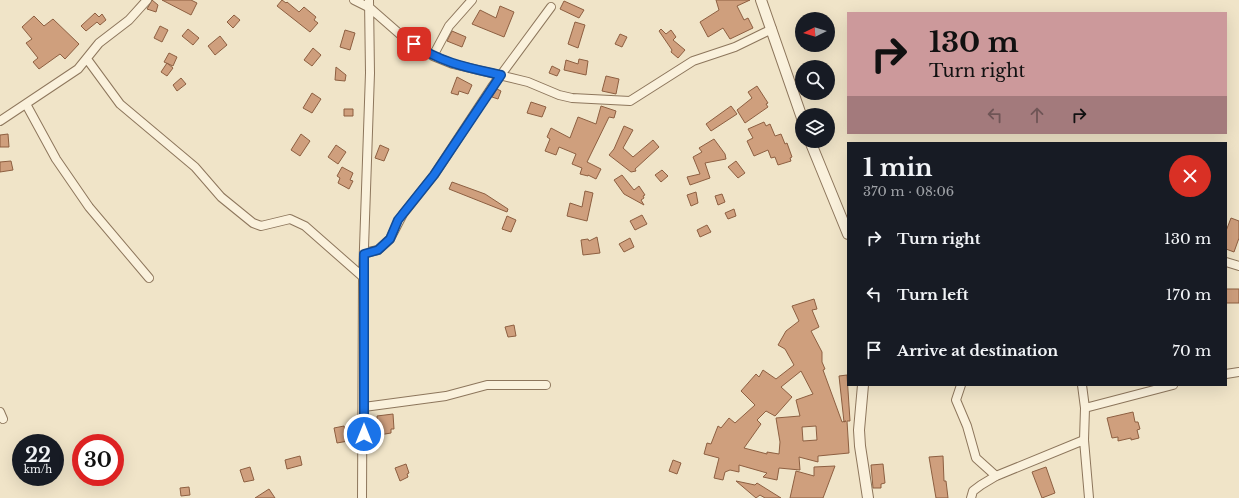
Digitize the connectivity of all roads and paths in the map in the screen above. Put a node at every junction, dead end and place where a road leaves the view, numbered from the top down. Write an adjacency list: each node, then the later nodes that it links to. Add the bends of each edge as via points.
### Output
1 (146, 0): 9 (street, via 129,20 99,43)
2 (354, 0): 5 (street)
3 (472, 0): 8 (street, via 449,26)
4 (761, 0): 7 (street)
5 (369, 4): 8 (street, via 402,36); 16 (street, via 370,73)
6 (551, 7): 10 (street)
7 (772, 29): 10 (street, via 735,47 693,61 630,101 572,98); 12 (street)
8 (433, 56): 10 (street, via 454,64)
9 (87, 59): 11 (street, via 78,69); 19 (street, via 120,104 195,167 221,197 253,223 261,226 290,219 305,226)
10 (501, 75): 16 (street, via 434,175 401,217 390,239 378,250)
11 (26, 104): 13 (street); 20 (street, via 56,159 89,207)
12 (799, 108)
13 (0, 121)
14 (813, 148): 15 (street)
15 (847, 232)
16 (364, 254): 19 (street)
17 (1227, 262): 18 (street)
18 (1239, 266)
19 (363, 277): 28 (street)
20 (149, 278)
21 (1239, 372): 22 (street)
22 (1227, 374)
23 (546, 385): 28 (street, via 487,385 446,396)
24 (863, 386): 33 (street, via 859,430)
25 (961, 386): 31 (street, via 956,400 976,458)
26 (1082, 386): 29 (street)
27 (1169, 386): 29 (street)
28 (364, 407): 32 (street)
29 (1085, 408): 30 (street)
30 (1084, 440): 31 (street); 35 (street)
31 (996, 476): 34 (street, via 973,491)
32 (362, 498)
33 (868, 498)
34 (971, 498)
35 (1089, 498)

